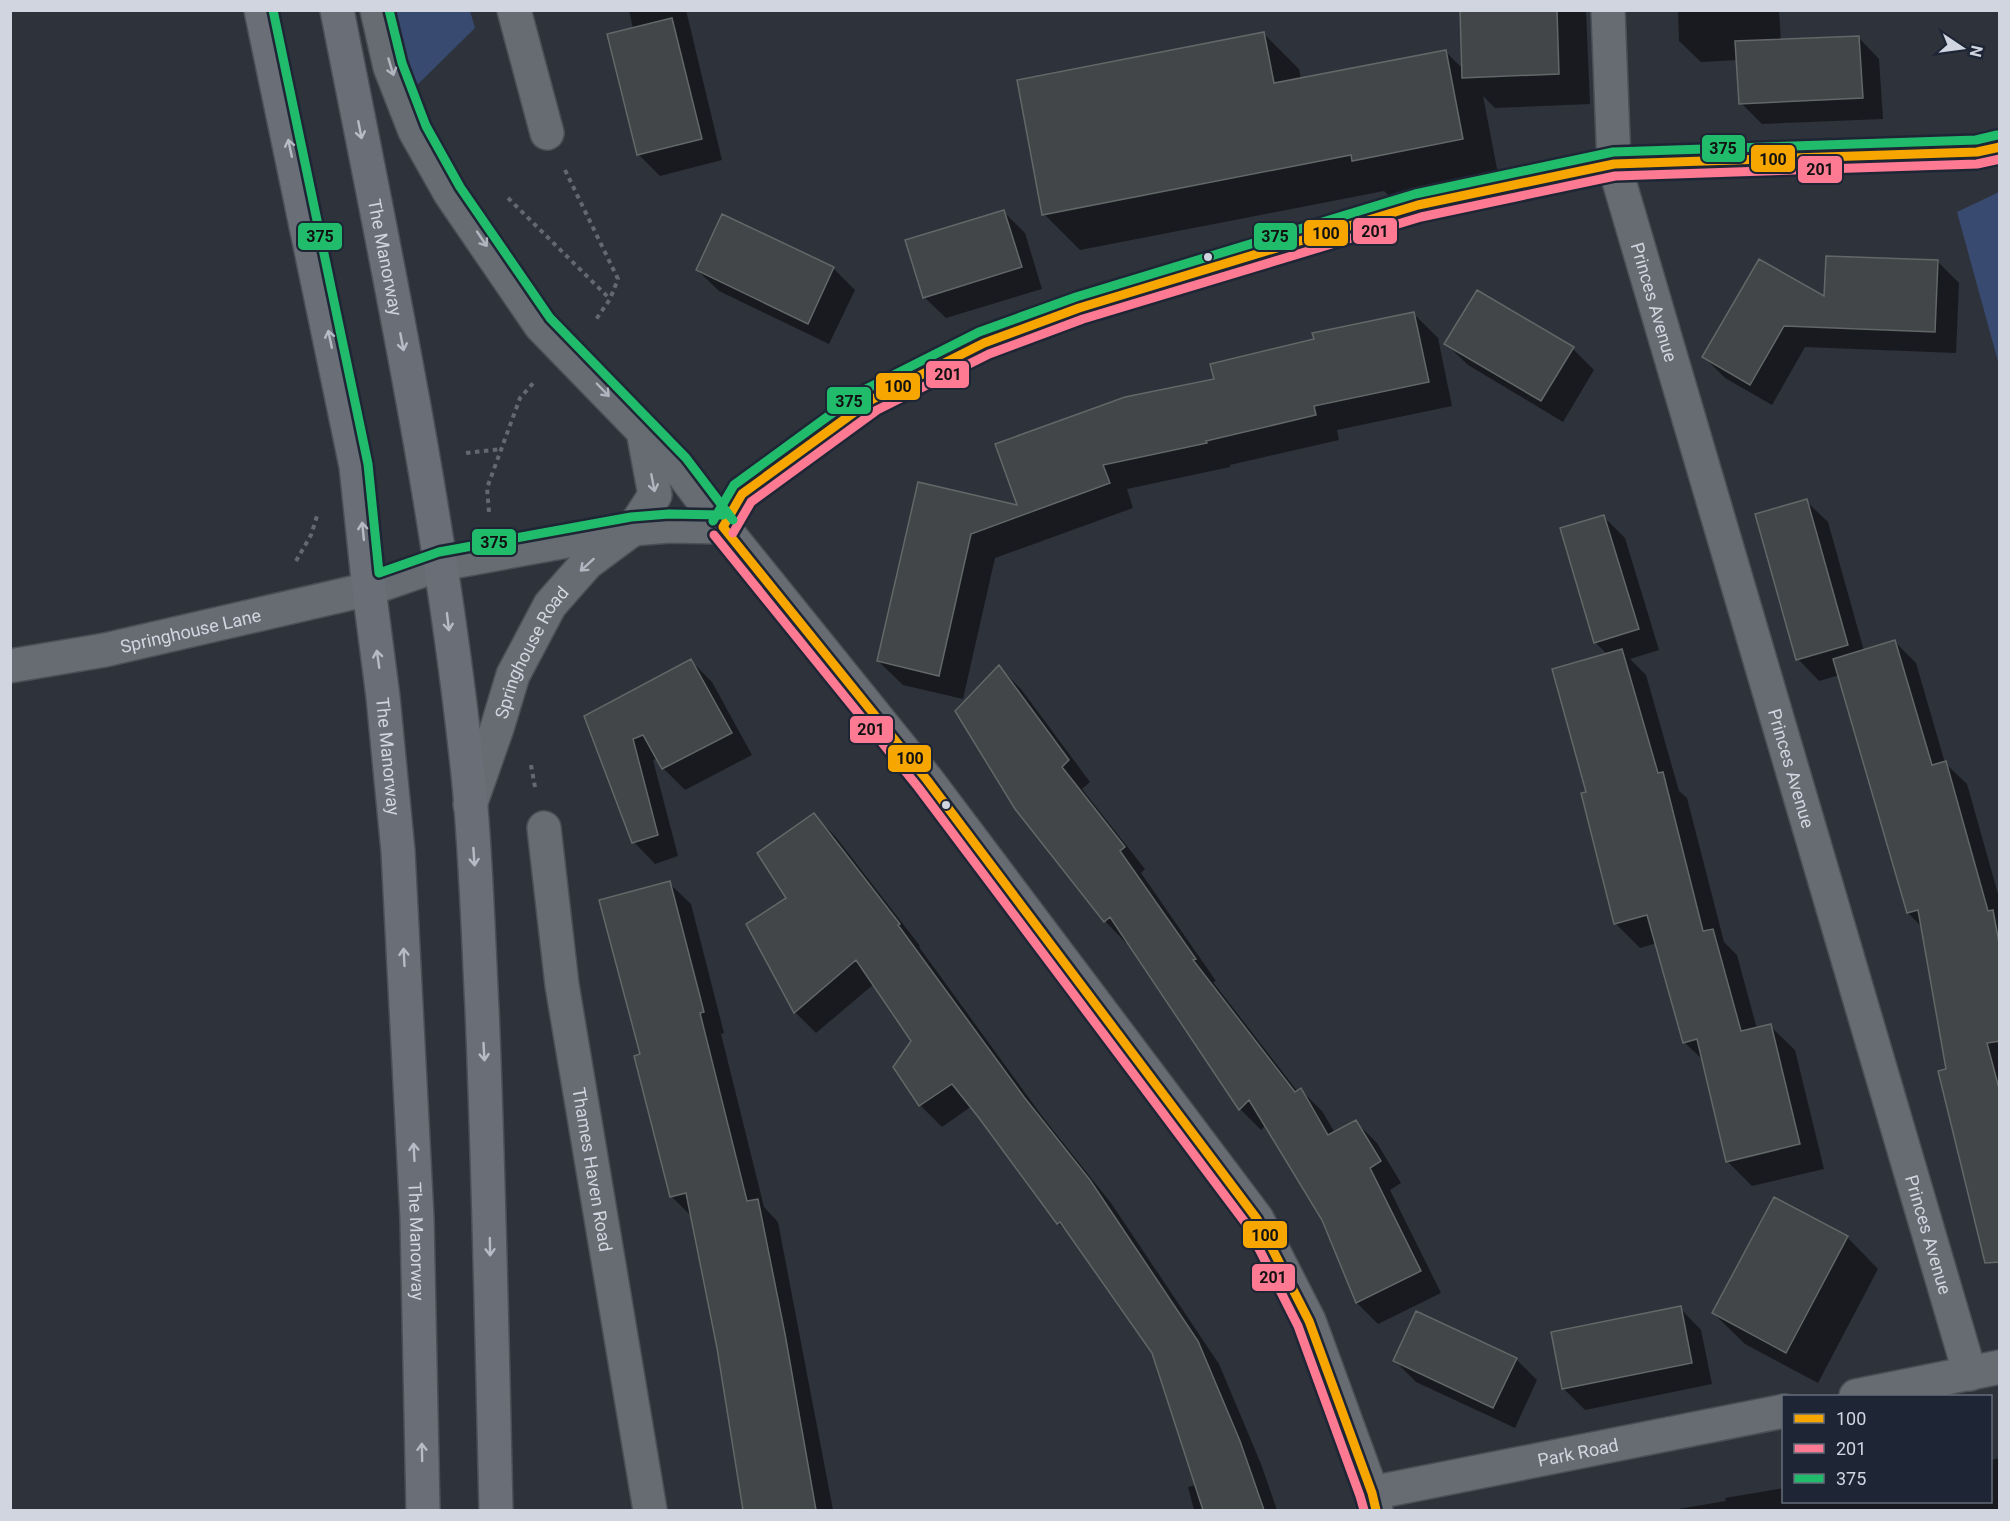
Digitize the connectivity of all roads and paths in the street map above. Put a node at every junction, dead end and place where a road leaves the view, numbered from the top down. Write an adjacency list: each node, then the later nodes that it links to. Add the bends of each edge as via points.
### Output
1 (261, 10): 22 (main road, The Manorway, one-way to 1, via 356,466)
2 (337, 10): 21 (main road, The Manorway, one-way to 21)
3 (377, 10): 13 (street, one-way to 13, via 390,67 415,131 450,193 541,326)
4 (514, 10): 6 (street)
5 (1608, 10): 8 (street, Princes Avenue)
6 (547, 133): 10 (path, via 618,279)
7 (2000, 147): 8 (street, via 1977,152)
8 (1614, 164): 18 (street, via 1418,205 1079,308 984,343 871,400 742,495); 27 (street, Princes Avenue)
9 (504, 194): 10 (path)
10 (610, 299): 11 (path)
11 (591, 326)
12 (540, 376): 14 (path, via 520,398)
13 (643, 431): 18 (street, via 677,466); 19 (street, one-way to 19, via 656,495)
14 (501, 449): 15 (path); 17 (path, via 487,488)
15 (461, 453)
16 (317, 514): 20 (path, via 311,535)
17 (490, 519)
18 (723, 527): 19 (street); 30 (street, via 927,780 1257,1219 1309,1321)
19 (633, 529): 21 (street); 25 (street, Springhouse Road, one-way to 25, via 587,563 550,605 513,675)
20 (295, 562)
21 (441, 564): 22 (street, Springhouse Lane); 25 (main road, The Manorway, one-way to 25)
22 (369, 589): 23 (street, Springhouse Lane, via 105,650); 31 (main road, The Manorway, one-way to 22, via 417,1218 399,863)
23 (10, 666)
24 (529, 755): 26 (path)
25 (470, 805): 32 (main road, The Manorway, one-way to 32, via 488,1154)
26 (544, 828): 33 (street, Thames Haven Road, via 562,985)
27 (1985, 1370): 28 (street)
28 (1861, 1395)
29 (1782, 1411): 30 (street, Park Road)
30 (1374, 1502)
31 (423, 1510)
32 (496, 1510)
33 (650, 1510)

